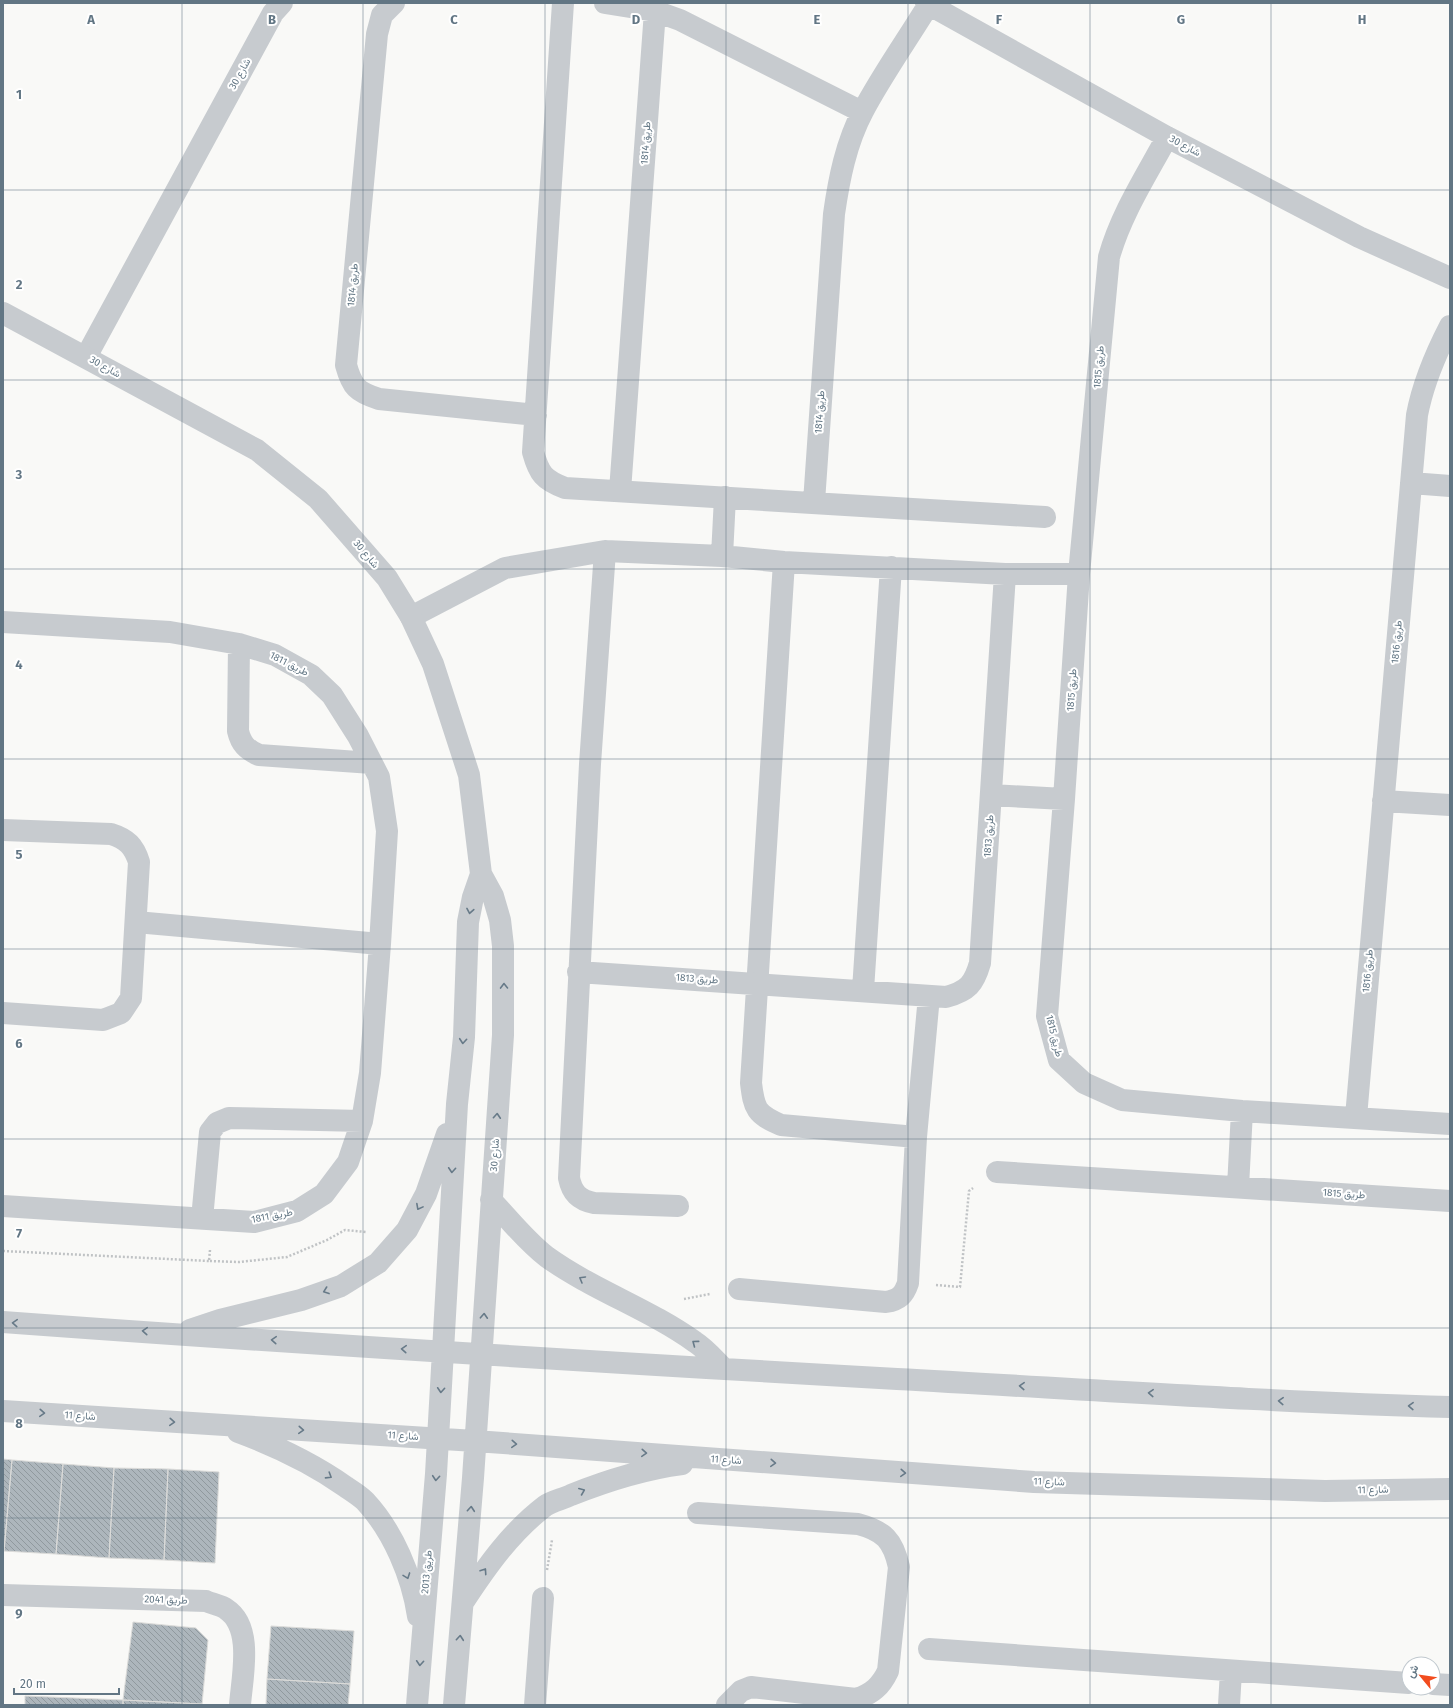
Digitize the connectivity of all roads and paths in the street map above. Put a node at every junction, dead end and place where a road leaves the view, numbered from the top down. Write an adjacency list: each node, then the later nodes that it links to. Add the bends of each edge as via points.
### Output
1 (282, 3): 12 (street, شارع 30, via 273,13)
2 (394, 3): 13 (street, طريق 1814, via 382,15 377,34 346,365 351,382 363,394 379,398)
3 (563, 3): 13 (street)
4 (605, 3): 6 (street)
5 (928, 4): 7 (street, طريق 1814); 8 (street, شارع 30)
6 (655, 11): 7 (street, via 680,20); 16 (street, طريق 1814)
7 (862, 112): 18 (street, طريق 1814, via 839,179 834,214)
8 (1167, 137): 9 (street, شارع 30, via 1359,237); 25 (street, طريق 1815, via 1124,217 1109,258)
9 (1450, 278)
10 (3, 313): 12 (street, شارع 30)
11 (1450, 326): 14 (street, طريق 1816, via 1429,369 1422,392 1417,416)
12 (86, 357): 26 (street, شارع 30, via 257,450 318,499 387,578)
13 (536, 415): 16 (street, via 534,452 538,468 549,482 565,488)
14 (1411, 483): 15 (street); 32 (street, طريق 1816)
15 (1450, 486)
16 (620, 491): 17 (street)
17 (725, 497): 18 (street); 21 (street)
18 (814, 502): 19 (street)
19 (1044, 517)
20 (605, 551): 21 (street); 26 (street, via 505,568); 38 (street)
21 (722, 556): 22 (street)
22 (784, 562): 23 (street); 39 (street)
23 (892, 567): 24 (street); 40 (street)
24 (1005, 574): 25 (street); 30 (street, طريق 1813)
25 (1079, 574): 31 (street, طريق 1815)
26 (411, 617): 35 (street, شارع 30, via 433,664 469,775)
27 (3, 622): 28 (street, طريق 1811, via 170,632)
28 (238, 644): 29 (street, طريق 1811, via 275,655 311,675 332,695); 29 (street, via 238,730 244,747 259,755)
29 (372, 764): 37 (street, طريق 1811, via 378,777 387,831)
30 (991, 796): 31 (street); 41 (street, طريق 1813, via 977,976 959,994 946,997)
31 (1064, 799): 44 (street, طريق 1815, via 1047,1016 1059,1060 1084,1083 1122,1100)
32 (1383, 801): 33 (street); 45 (street, طريق 1816)
33 (1450, 805)
34 (3, 830): 36 (street, via 111,834 125,838 135,848 139,862)
35 (481, 874): 43 (street, شارع 30, one-way to 43, via 468,922 464,1037); 51 (street, شارع 30, one-way to 35, via 503,1035 503,946 500,920 493,896)
36 (136, 922): 37 (street); 42 (street, via 131,998 121,1013 103,1020)
37 (380, 944): 46 (street, طريق 1811, via 370,1073)
38 (578, 972): 39 (street, طريق 1813); 54 (street, via 569,1178 571,1187 576,1196 594,1203)
39 (758, 983): 40 (street, طريق 1813); 48 (street, via 751,1083 753,1103 764,1118 781,1125)
40 (863, 990): 41 (street, طريق 1813)
41 (928, 996): 48 (street)
42 (3, 1013)
43 (457, 1104): 61 (street, one-way to 61, via 426,1194 407,1230 378,1263 341,1286 301,1300 220,1320); 62 (street, شارع 30, one-way to 62)
44 (1242, 1111): 45 (street, طريق 1815); 50 (street)
45 (1356, 1117): 47 (street, طريق 1815)
46 (362, 1121): 55 (street, طريق 1811, via 348,1162 324,1194 297,1211 254,1222); 55 (street, via 229,1118 217,1123 210,1132)
47 (1450, 1124)
48 (916, 1137): 58 (street)
49 (997, 1172): 50 (street, طريق 1815); 58 (path, via 969,1191 960,1287)
50 (1238, 1187): 52 (street, طريق 1815)
51 (492, 1200): 63 (street, شارع 30, one-way to 51); 64 (street, one-way to 51, via 696,1342 546,1256)
52 (1450, 1201)
53 (3, 1206): 55 (street, طريق 1811)
54 (678, 1206)
55 (202, 1219)
56 (3, 1251): 57 (path)
57 (209, 1262)
58 (908, 1283): 59 (street, via 904,1293 897,1300 886,1302)
59 (739, 1289)
60 (3, 1322): 61 (street, one-way to 60)
61 (180, 1333): 62 (street, one-way to 61)
62 (443, 1351): 63 (street); 68 (street, شارع 30, one-way to 68)
63 (482, 1355): 64 (street); 69 (street, شارع 30)
64 (724, 1369): 65 (street, one-way to 64, via 1336,1404)
65 (1450, 1407)
66 (3, 1411): 67 (street, شارع 11, one-way to 67)
67 (218, 1424): 68 (street, شارع 11, one-way to 68); 77 (street, one-way to 77, via 303,1459 364,1500 381,1521 398,1553 416,1601)
68 (438, 1439): 69 (street, شارع 11); 77 (street, طريق 2013, one-way to 77)
69 (475, 1441): 70 (street, شارع 11, one-way to 70); 76 (street, one-way to 69)
70 (718, 1459): 71 (street, شارع 11, one-way to 71, via 1034,1482 1325,1491); 76 (street, one-way to 70, via 514,1533 547,1505 634,1474)
71 (1450, 1489)
72 (698, 1514): 81 (street, via 858,1524 873,1528 886,1537 896,1551 898,1567 888,1671 883,1681 867,1695 856,1699)
73 (553, 1534): 75 (path)
74 (3, 1595): 82 (street, طريق 2041, via 206,1602 226,1609 240,1624 244,1641)
75 (543, 1598): 85 (street)
76 (462, 1604): 84 (street, one-way to 76)
77 (422, 1637): 83 (street, طريق 2013, one-way to 83)
78 (929, 1649): 79 (street)
79 (1231, 1670): 80 (street); 87 (street)
80 (1401, 1682)
81 (823, 1701): 86 (street, via 751,1688 741,1690)
82 (240, 1705)
83 (417, 1705)
84 (454, 1705)
85 (535, 1705)
86 (728, 1705)
87 (1229, 1705)

